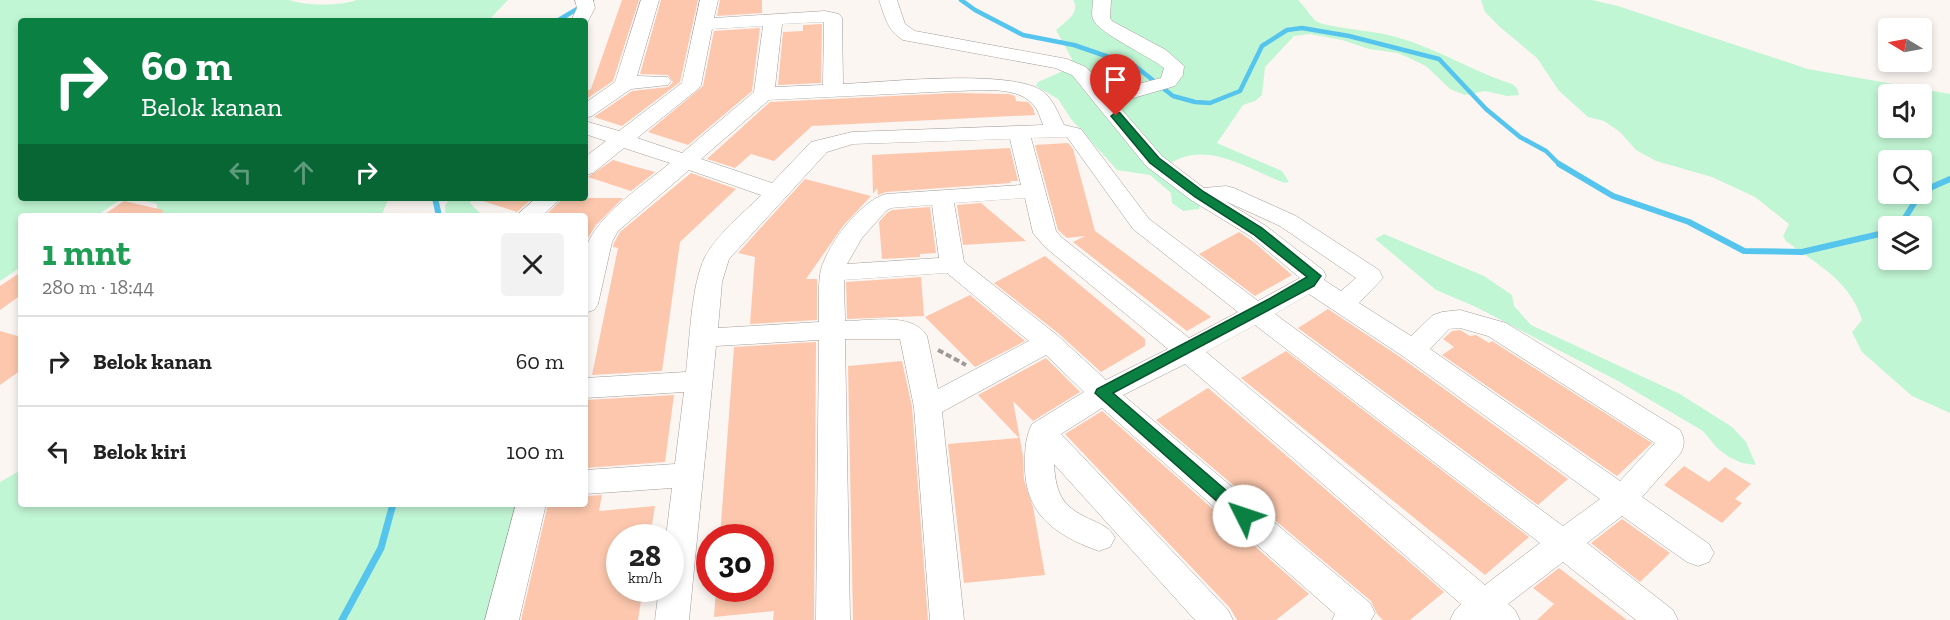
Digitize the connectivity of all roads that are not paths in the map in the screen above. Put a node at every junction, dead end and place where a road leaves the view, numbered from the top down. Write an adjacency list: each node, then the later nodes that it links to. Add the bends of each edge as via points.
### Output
1 (650, 0): 8 (street)
2 (709, 0): 6 (street)
3 (888, 0): 11 (street, via 900,31 910,36 1071,66)
4 (1102, 0): 11 (street, via 1101,18 1106,25 1173,66 1172,79 1163,84)
5 (773, 19): 6 (street); 9 (street, via 833,18); 10 (street)
6 (703, 24): 16 (street, via 691,85)
7 (661, 81): 8 (street)
8 (625, 83): 12 (street)
9 (833, 90): 10 (street); 14 (street, via 1014,86 1035,95)
10 (764, 94): 17 (street)
11 (1104, 100): 21 (street, via 1154,161)
12 (588, 110)
13 (588, 128): 16 (street)
14 (1056, 131): 15 (street); 30 (street, via 1074,133 1141,224)
15 (1019, 132): 19 (street); 20 (street, via 852,138 834,142 819,147)
16 (619, 140): 17 (street); 18 (street)
17 (688, 161): 20 (street); 28 (street, via 604,233)
18 (588, 166)
19 (1033, 191): 22 (street); 35 (street, via 1045,232 1053,242)
20 (775, 192): 32 (street, via 717,258 710,282)
21 (1199, 195): 27 (street, via 1258,231 1314,276); 29 (street, via 1226,193 1288,221 1370,276)
22 (942, 198): 25 (street); 26 (street, via 880,204 842,249)
23 (546, 201): 24 (street)
24 (532, 213)
25 (952, 265): 26 (street); 33 (street)
26 (832, 273): 31 (street)
27 (1310, 283): 29 (street); 30 (street)
28 (588, 292)
29 (1342, 304): 34 (street)
30 (1257, 312): 35 (street); 46 (street)
31 (834, 330): 32 (street); 39 (street, via 906,330 914,336); 52 (street)
32 (704, 338): 36 (street)
33 (1048, 342): 38 (street); 39 (street)
34 (1413, 350): 43 (street); 43 (street, via 1448,319 1497,329 1670,438 1670,446)
35 (1186, 351): 38 (street); 48 (street)
36 (697, 381): 37 (street); 41 (street)
37 (588, 388)
38 (1103, 393): 40 (street); 49 (street)
39 (928, 407): 53 (street)
40 (1042, 432): 45 (street, via 1039,466 1048,504 1057,515); 54 (street)
41 (687, 475): 42 (street); 51 (street)
42 (588, 482)
43 (1622, 499): 46 (street); 47 (street)
44 (530, 507): 50 (street)
45 (1099, 538)
46 (1564, 544): 48 (street); 55 (street)
47 (1698, 553)
48 (1484, 615)
49 (1358, 618)
50 (502, 620)
51 (672, 620)
52 (833, 620)
53 (946, 620)
54 (1216, 620)
55 (1661, 620)

